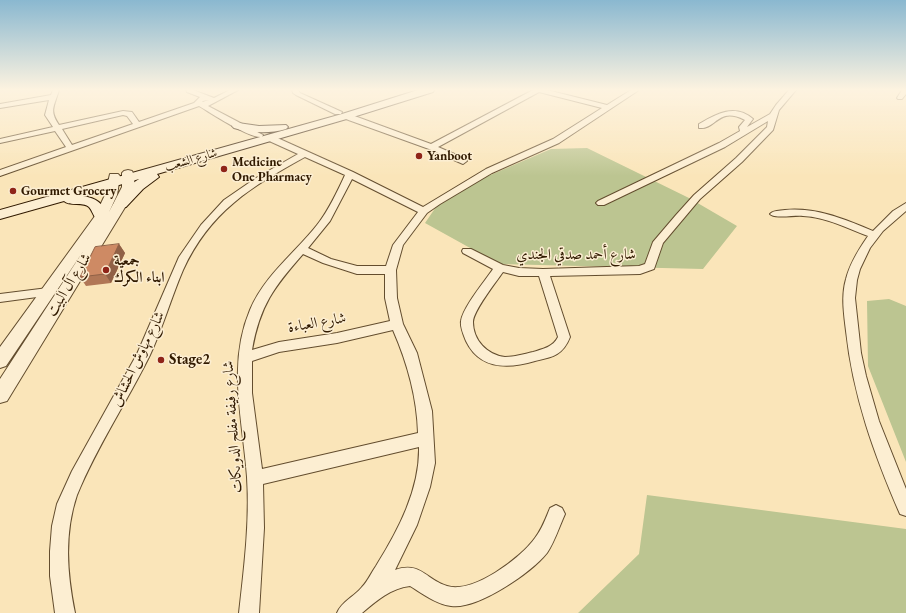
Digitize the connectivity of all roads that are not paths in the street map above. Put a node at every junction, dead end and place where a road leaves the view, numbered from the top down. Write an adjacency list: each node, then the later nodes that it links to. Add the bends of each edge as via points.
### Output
1 (51, 119): 19 (street)
2 (99, 119): 19 (street)
3 (133, 119): 15 (street)
4 (153, 119): 15 (street)
5 (227, 119): 16 (street)
6 (322, 119): 17 (main road, شارع الشعب)
7 (326, 119): 21 (main road, شارع الشعب)
8 (355, 119): 24 (street)
9 (485, 119): 24 (street)
10 (592, 119): 37 (street, via 556,141 489,171)
11 (714, 119): 18 (street)
12 (749, 119): 20 (street, via 743,126)
13 (767, 119): 20 (street)
14 (772, 119): 46 (street, شارع أحمد صدقي الجندي, via 770,128 697,197 665,233 654,250 651,264 647,269)
15 (137, 124): 25 (street)
16 (239, 126): 17 (main road, via 259,129); 21 (street); 23 (main road, via 235,136)
17 (289, 126): 21 (main road, شارع الشعب)
18 (702, 126)
19 (58, 128): 22 (street); 25 (street)
20 (745, 132): 33 (street)
21 (265, 136): 23 (main road, شارع الشعب); 26 (street); 28 (main road, شارع الشعب)
22 (0, 141)
23 (223, 146): 31 (main road, شارع الشعب)
24 (432, 147): 27 (street)
25 (70, 148): 29 (street)
26 (304, 154): 30 (street); 59 (street, شارع مهاوش الحشاش, via 232,198 217,212 192,245 177,274 144,354 85,461 67,501 59,539 58,569)
27 (463, 161)
28 (184, 162): 31 (main road, شارع الشعب); 34 (main road, via 146,180)
29 (0, 173)
30 (350, 174): 37 (street); 42 (street, شارع رفيفة مفلح الدويكات, via 322,225)
31 (121, 178): 32 (main road, شارع الشعب); 34 (street, شارع آل البيت, via 128,187); 36 (main road, شارع الشعب); 40 (street, شارع آل البيت)
32 (45, 203): 39 (main road, شارع الشعب); 40 (main road, via 90,201 97,206)
33 (601, 203)
34 (121, 204): 50 (street, شارع آل البيت)
35 (906, 206): 41 (street)
36 (0, 208)
37 (424, 211): 45 (street, via 398,246)
38 (775, 214): 41 (street, via 793,211 812,212)
39 (0, 216)
40 (101, 216): 47 (street, شارع آل البيت)
41 (874, 235): 56 (street, via 856,266 851,281 849,302 853,343 866,405)
42 (301, 250): 45 (street, via 357,270); 51 (street, شارع رفيفة مفلح الدويكات, via 265,293 256,309 249,328)
43 (467, 251): 44 (street, شارع أحمد صدقي الجندي)
44 (500, 268): 46 (street, شارع أحمد صدقي الجندي); 46 (street, via 469,313 467,326 476,348 486,356 506,362 548,353 556,349 564,338)
45 (390, 270): 49 (street, via 391,298)
46 (543, 273)
47 (48, 292): 48 (street); 52 (street, شارع آل البيت)
48 (0, 298)
49 (397, 324): 51 (street, شارع العباءة, via 338,338 278,346); 54 (street, via 410,353 419,386 425,411)
50 (24, 357): 52 (street); 53 (street, شارع آل البيت)
51 (244, 359): 55 (street, شارع رفيفة مفلح الدويكات, via 246,409)
52 (0, 360)
53 (0, 395)
54 (427, 438): 55 (street); 58 (street, via 427,463 422,487 408,525)
55 (255, 478): 60 (street, شارع رفيفة مفلح الدويكات, via 255,540)
56 (906, 508)
57 (556, 514): 58 (street, via 544,542 537,551 497,581 470,595 444,596 412,576 397,578)
58 (369, 594): 61 (street)
59 (65, 613)
60 (249, 613)
61 (348, 613)

